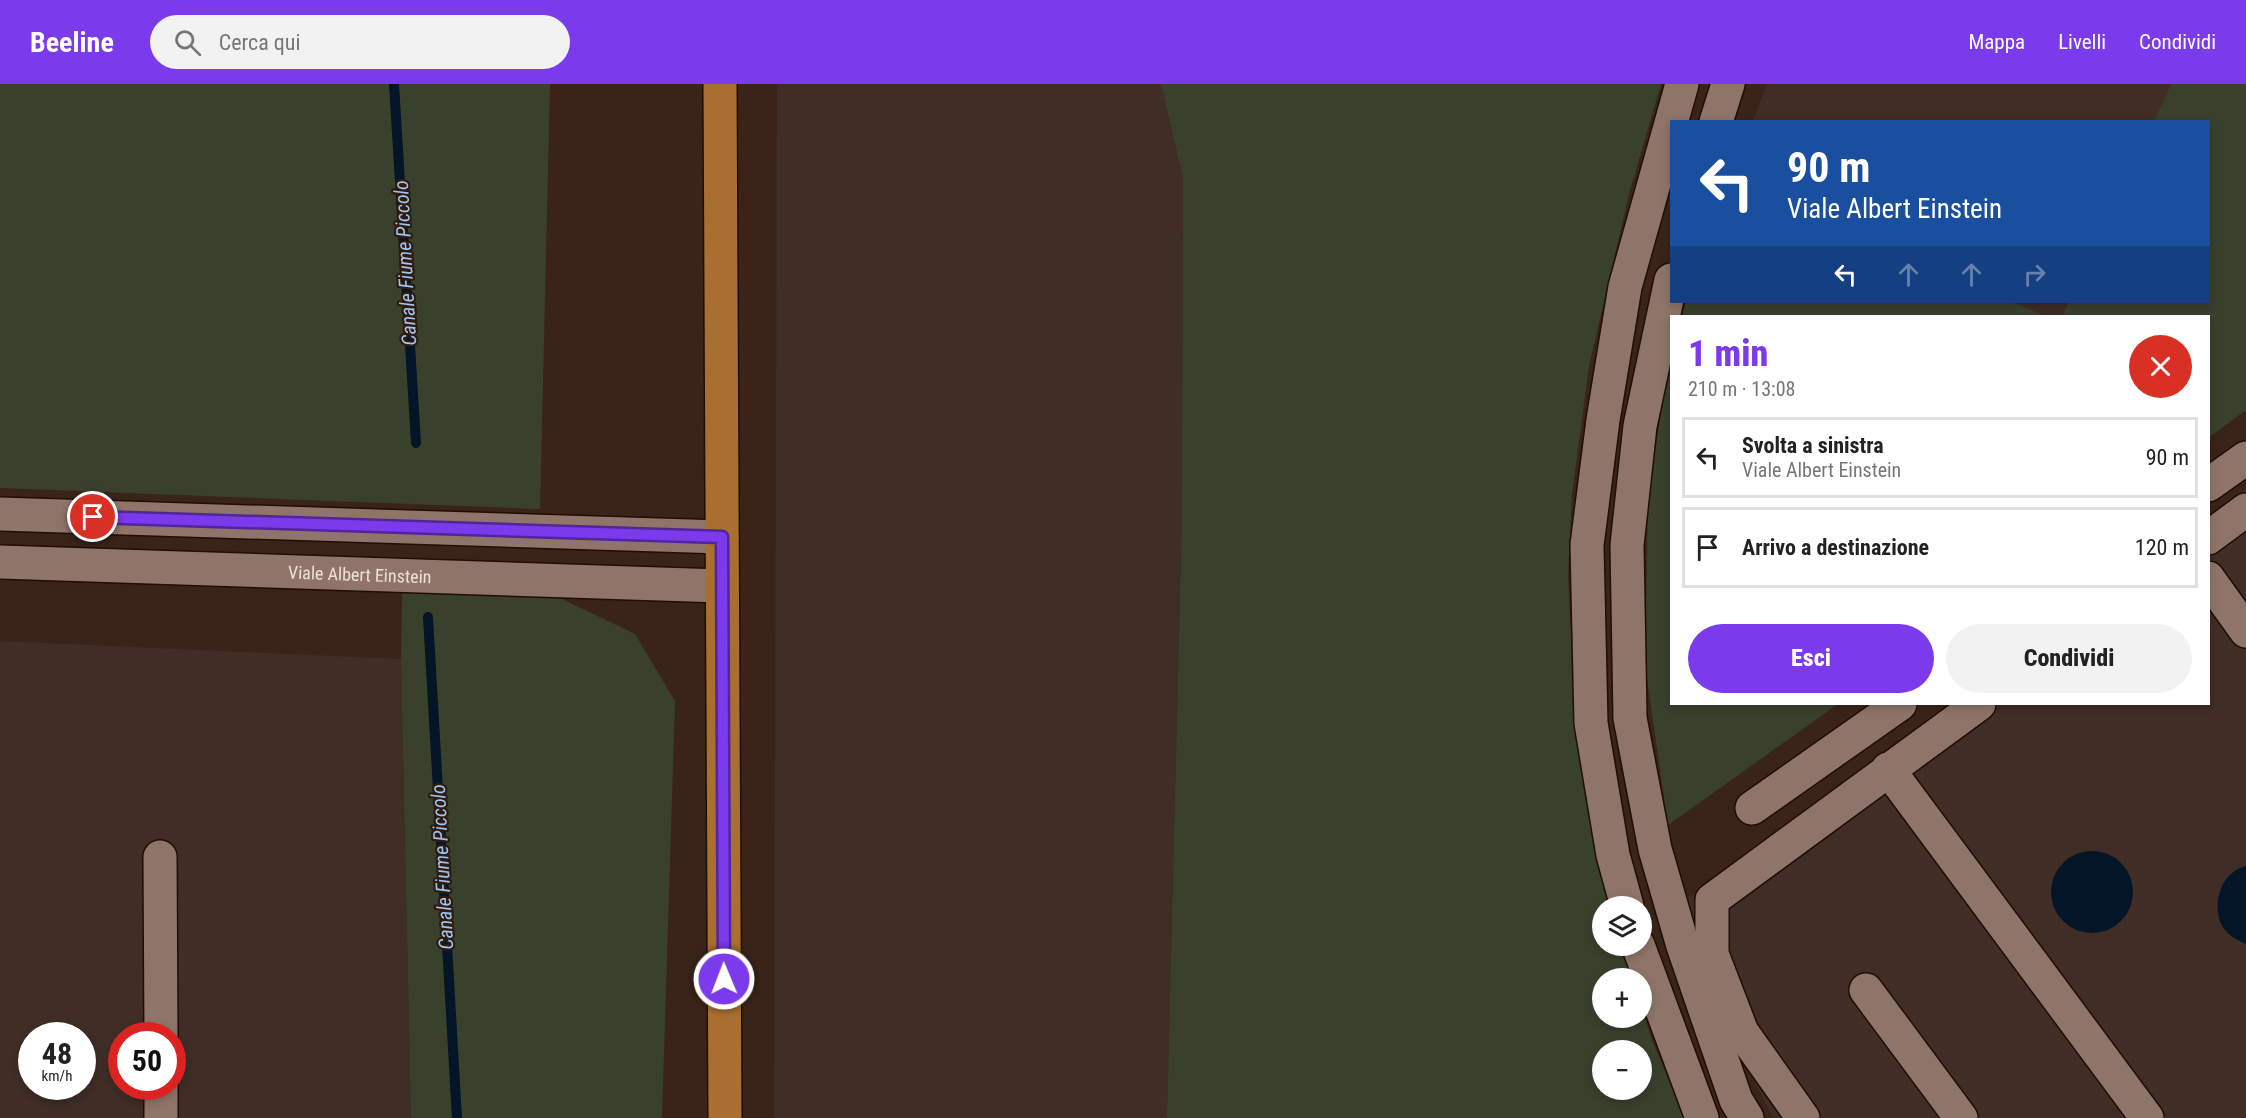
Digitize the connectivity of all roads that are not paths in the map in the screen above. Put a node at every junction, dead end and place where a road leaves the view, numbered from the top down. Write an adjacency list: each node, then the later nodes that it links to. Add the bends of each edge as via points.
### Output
1 (720, 84): 12 (main road)
2 (1682, 84): 4 (street)
3 (1728, 84): 5 (street)
4 (1672, 120)
5 (1717, 120)
6 (1670, 127): 23 (street, via 1625,287 1587,545 1592,723 1613,855)
7 (1670, 285): 31 (street, via 1640,426 1627,544 1630,718 1655,849 1683,946 1736,1100)
8 (2246, 458): 9 (street)
9 (2210, 484)
10 (2246, 510): 13 (street)
11 (0, 514): 12 (street)
12 (722, 537): 16 (main road)
13 (2210, 537)
14 (0, 562): 16 (street, Viale Albert Einstein)
15 (2210, 581): 17 (street)
16 (721, 586): 29 (main road)
17 (2246, 631)
18 (1899, 705): 21 (street)
19 (1978, 705): 20 (street)
20 (1888, 769): 32 (street, via 1713,900 1712,954 1742,1032); 34 (street)
21 (1752, 808)
22 (160, 857): 26 (street)
23 (1625, 896)
24 (1642, 956): 30 (street)
25 (1866, 990): 33 (street)
26 (161, 1022)
27 (161, 1100): 28 (street)
28 (161, 1118)
29 (725, 1118)
30 (1702, 1118)
31 (1747, 1118)
32 (1803, 1118)
33 (1961, 1118)
34 (2147, 1118)

